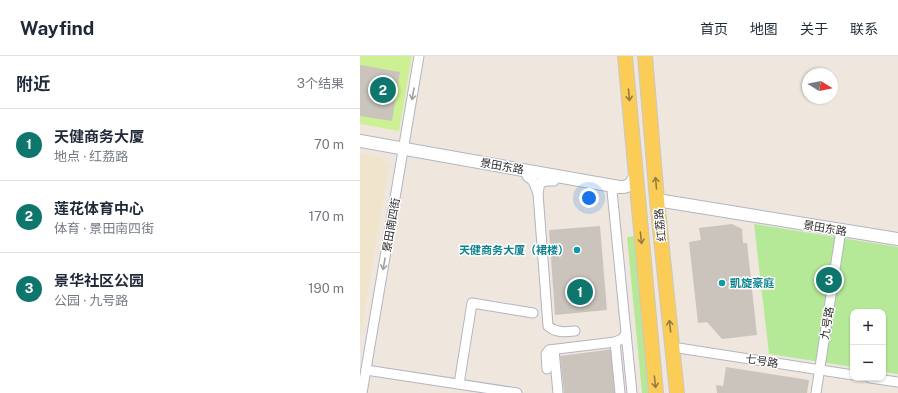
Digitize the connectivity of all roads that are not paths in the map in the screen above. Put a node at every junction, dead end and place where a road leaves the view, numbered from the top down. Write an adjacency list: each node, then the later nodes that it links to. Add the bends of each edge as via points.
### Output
1 (419, 56): 6 (street, 景田南四街, one-way to 6)
2 (625, 56): 7 (main road, 红荔路, one-way to 7)
3 (646, 56): 12 (main road, 红荔路, one-way to 3)
4 (360, 141): 6 (street, 景田东路)
5 (360, 146): 6 (street, 景田东路)
6 (403, 151): 7 (street, 景田东路, via 621,188 630,185); 8 (street, 景田东路); 23 (street, 景田南四街, one-way to 23)
7 (636, 173): 13 (main road, 红荔路)
8 (527, 176): 9 (street, 景田东路); 11 (street, via 533,181)
9 (554, 181): 10 (street, 景田东路); 11 (street, via 540,183)
10 (612, 191): 13 (street, 景田东路, via 631,196); 18 (street)
11 (538, 193): 17 (street, via 548,326 553,331)
12 (657, 200): 14 (street, 景田东路); 20 (main road, 红荔路, one-way to 12)
13 (638, 204): 34 (main road, 红荔路, one-way to 34)
14 (842, 230): 15 (street, 景田东路); 24 (street, 九号路)
15 (898, 239)
16 (533, 313): 28 (street, via 472,303)
17 (575, 331)
18 (626, 334): 19 (street); 33 (street)
19 (615, 342): 21 (street); 32 (street)
20 (672, 347): 24 (street, 七号路); 35 (main road, 红荔路)
21 (554, 350): 22 (street, via 549,350 546,354); 31 (street)
22 (547, 369)
23 (366, 370): 28 (street); 29 (street, 景田南四街)
24 (820, 370): 25 (street, 七号路); 36 (street, 九号路)
25 (850, 375)
26 (886, 380): 27 (street)
27 (898, 382)
28 (459, 384): 30 (street)
29 (362, 393)
30 (517, 393)
31 (558, 393)
32 (620, 393)
33 (632, 393)
34 (656, 393)
35 (676, 393)
36 (816, 393)

